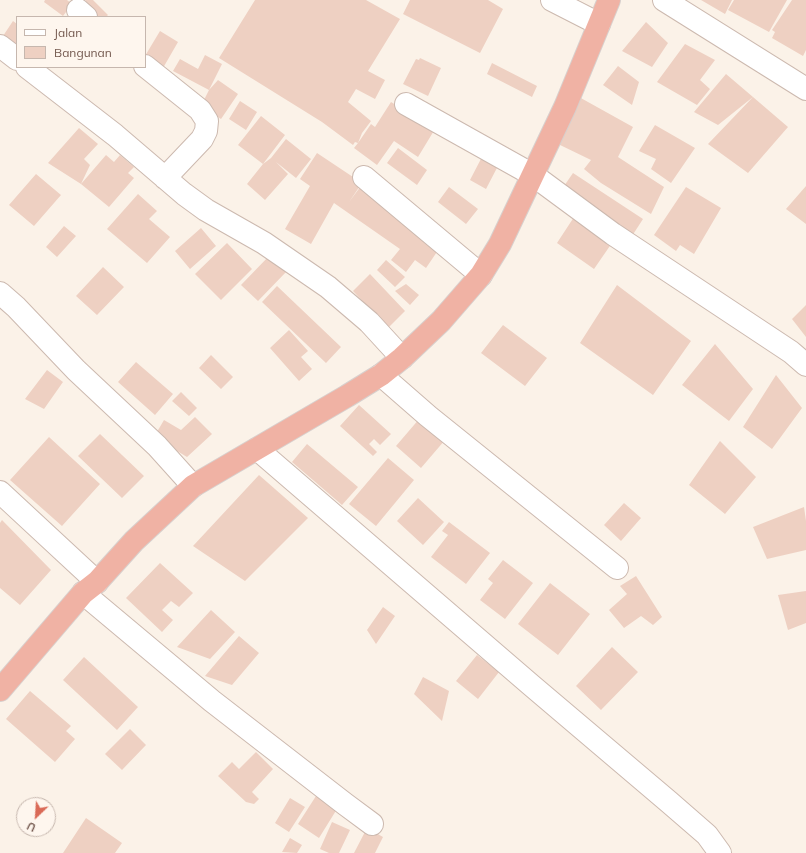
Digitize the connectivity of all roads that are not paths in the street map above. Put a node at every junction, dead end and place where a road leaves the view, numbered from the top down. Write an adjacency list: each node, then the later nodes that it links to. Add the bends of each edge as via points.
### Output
1 (552, 0): 4 (street)
2 (609, 0): 4 (highway)
3 (664, 0): 9 (street)
4 (599, 24): 11 (highway)
5 (0, 46): 6 (street)
6 (16, 58)
7 (146, 67): 13 (street, via 200,110 207,121 205,135)
8 (28, 68): 13 (street, via 115,135)
9 (806, 89)
10 (406, 104): 11 (street)
11 (533, 176): 14 (highway, via 500,244); 17 (street, via 613,234 791,352)
12 (364, 177): 14 (street)
13 (165, 178): 16 (street, via 206,210 264,243 328,287 368,322)
14 (481, 275): 16 (highway, via 441,322)
15 (0, 293): 20 (street, via 76,370 158,446)
16 (402, 358): 18 (highway)
17 (806, 365)
18 (381, 375): 19 (highway); 22 (street)
19 (257, 449): 20 (highway); 26 (street, via 673,806 706,835)
20 (193, 486): 23 (highway, via 134,541)
21 (0, 492): 23 (street)
22 (617, 568)
23 (90, 587): 24 (highway); 25 (street, via 212,702)
24 (0, 690)
25 (372, 824)
26 (720, 853)

